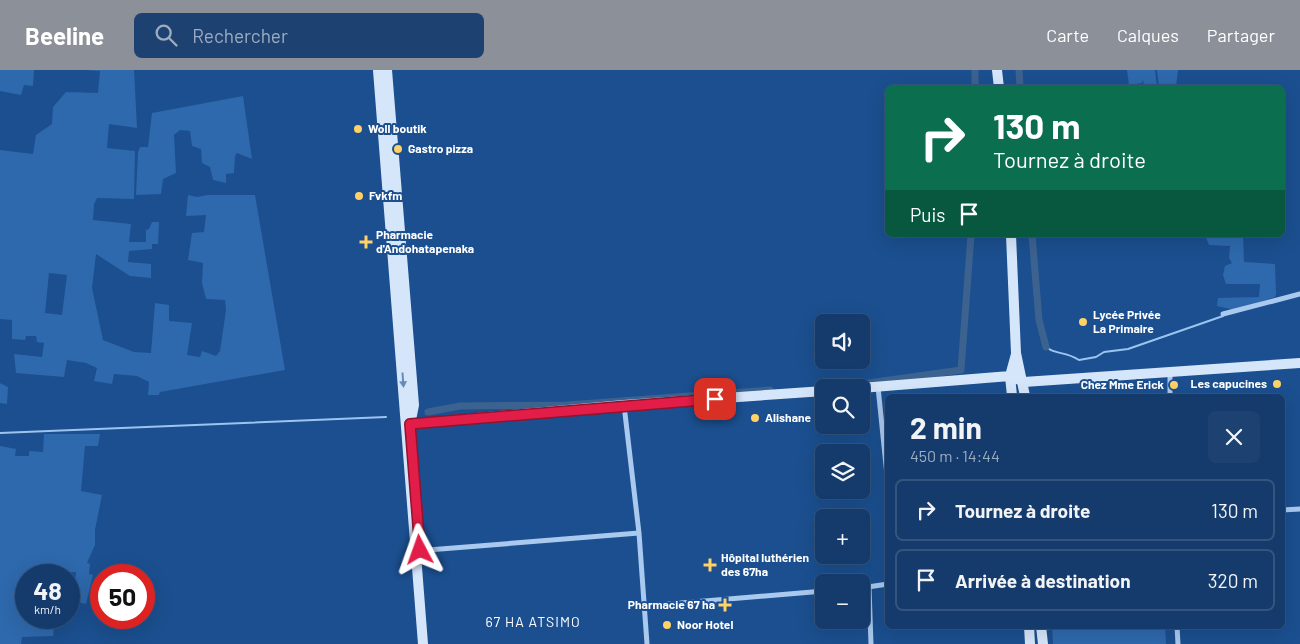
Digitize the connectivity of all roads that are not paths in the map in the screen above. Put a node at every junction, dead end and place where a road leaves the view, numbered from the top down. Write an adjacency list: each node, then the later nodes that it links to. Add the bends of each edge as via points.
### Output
1 (378, 70): 5 (street)
2 (387, 70): 5 (street)
3 (997, 70): 4 (street)
4 (999, 85)
5 (394, 218): 21 (street)
6 (1011, 237): 9 (street)
7 (1299, 295): 8 (street, via 1280,297)
8 (1223, 314)
9 (1016, 353): 12 (street); 13 (street)
10 (1300, 363): 11 (street)
11 (1170, 371): 13 (street); 19 (street)
12 (1010, 376): 13 (street); 15 (street); 17 (street)
13 (1024, 382): 18 (street)
14 (870, 387): 15 (street)
15 (878, 387): 22 (street)
16 (815, 392): 20 (street)
17 (1012, 394)
18 (1025, 394)
19 (1170, 394)
20 (624, 405): 21 (street); 25 (street)
21 (408, 428): 26 (street); 35 (street)
22 (885, 455)
23 (1300, 509): 24 (street)
24 (1285, 510)
25 (639, 533): 26 (street, via 428,550); 30 (street)
26 (419, 543): 36 (street)
27 (885, 584): 28 (street)
28 (870, 587)
29 (815, 592): 30 (street)
30 (645, 606): 37 (street)
31 (870, 616): 38 (street)
32 (1029, 629): 39 (street)
33 (1041, 629): 40 (street)
34 (1177, 629): 41 (street)
35 (423, 644)
36 (427, 644)
37 (646, 644)
38 (871, 644)
39 (1030, 644)
40 (1042, 644)
41 (1178, 644)

